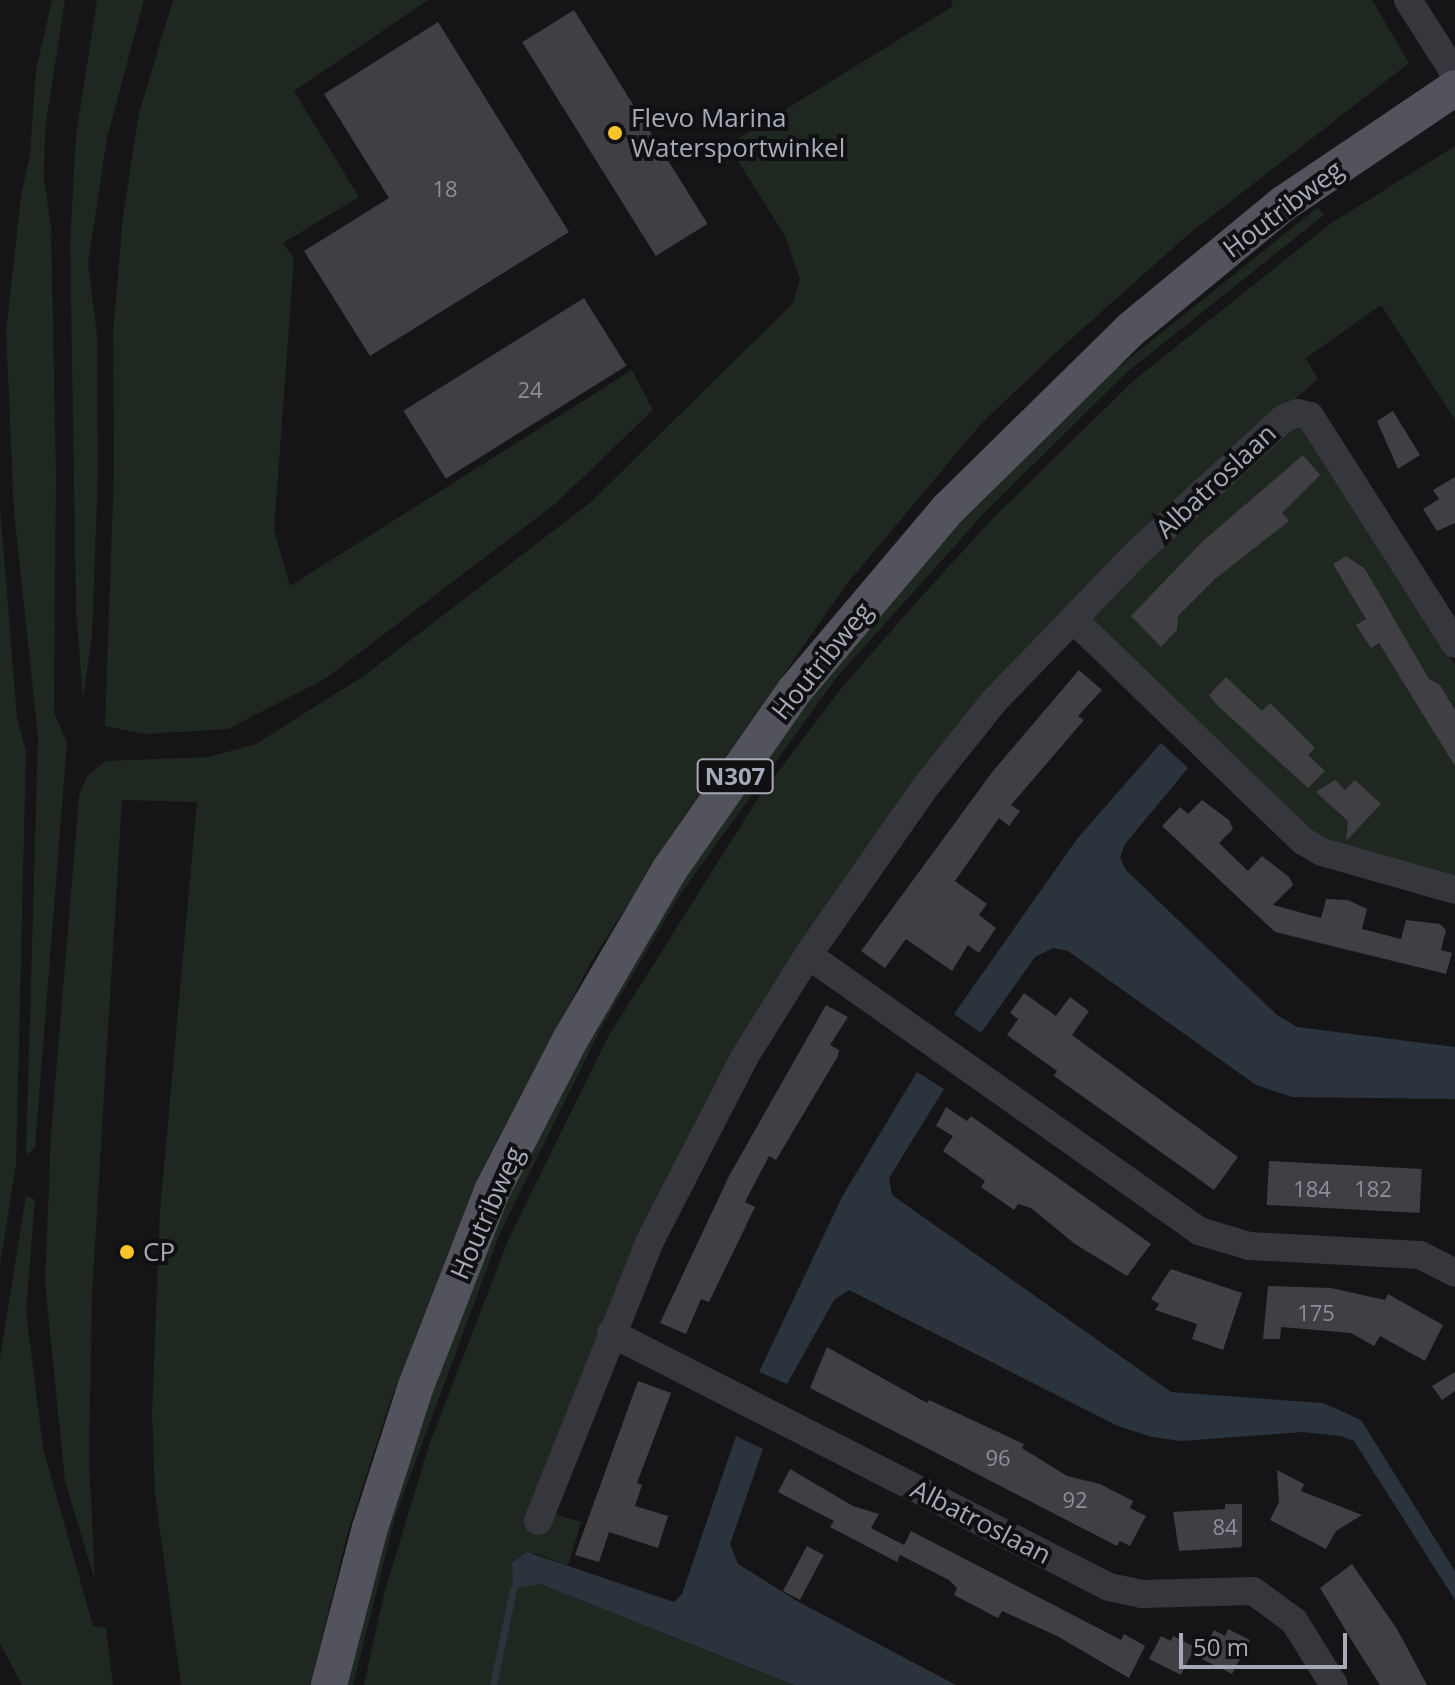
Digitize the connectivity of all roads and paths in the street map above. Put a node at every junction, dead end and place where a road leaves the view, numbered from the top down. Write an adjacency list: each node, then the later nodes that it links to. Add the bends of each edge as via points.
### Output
1 (1408, 0): 2 (street)
2 (1455, 74)
3 (1455, 88): 11 (main road, Houtribweg / N307, via 1283,204 1130,330 948,509 795,690 670,869 570,1040 492,1191 416,1386 370,1528)
4 (1073, 619): 5 (street, Albatroslaan, via 1158,534 1297,413 1320,425); 6 (street, via 1303,841 1322,852); 7 (street, Albatroslaan, via 996,699 923,790)
5 (1455, 644)
6 (1455, 890)
7 (808, 955): 8 (street, via 1199,1231 1249,1246 1420,1255); 9 (street, Albatroslaan, via 697,1145)
8 (1455, 1273)
9 (611, 1333): 10 (street, Albatroslaan); 12 (street, Albatroslaan, via 1109,1587 1142,1594 1253,1591 1294,1621)
10 (538, 1521)
11 (329, 1685)
12 (1334, 1685)

